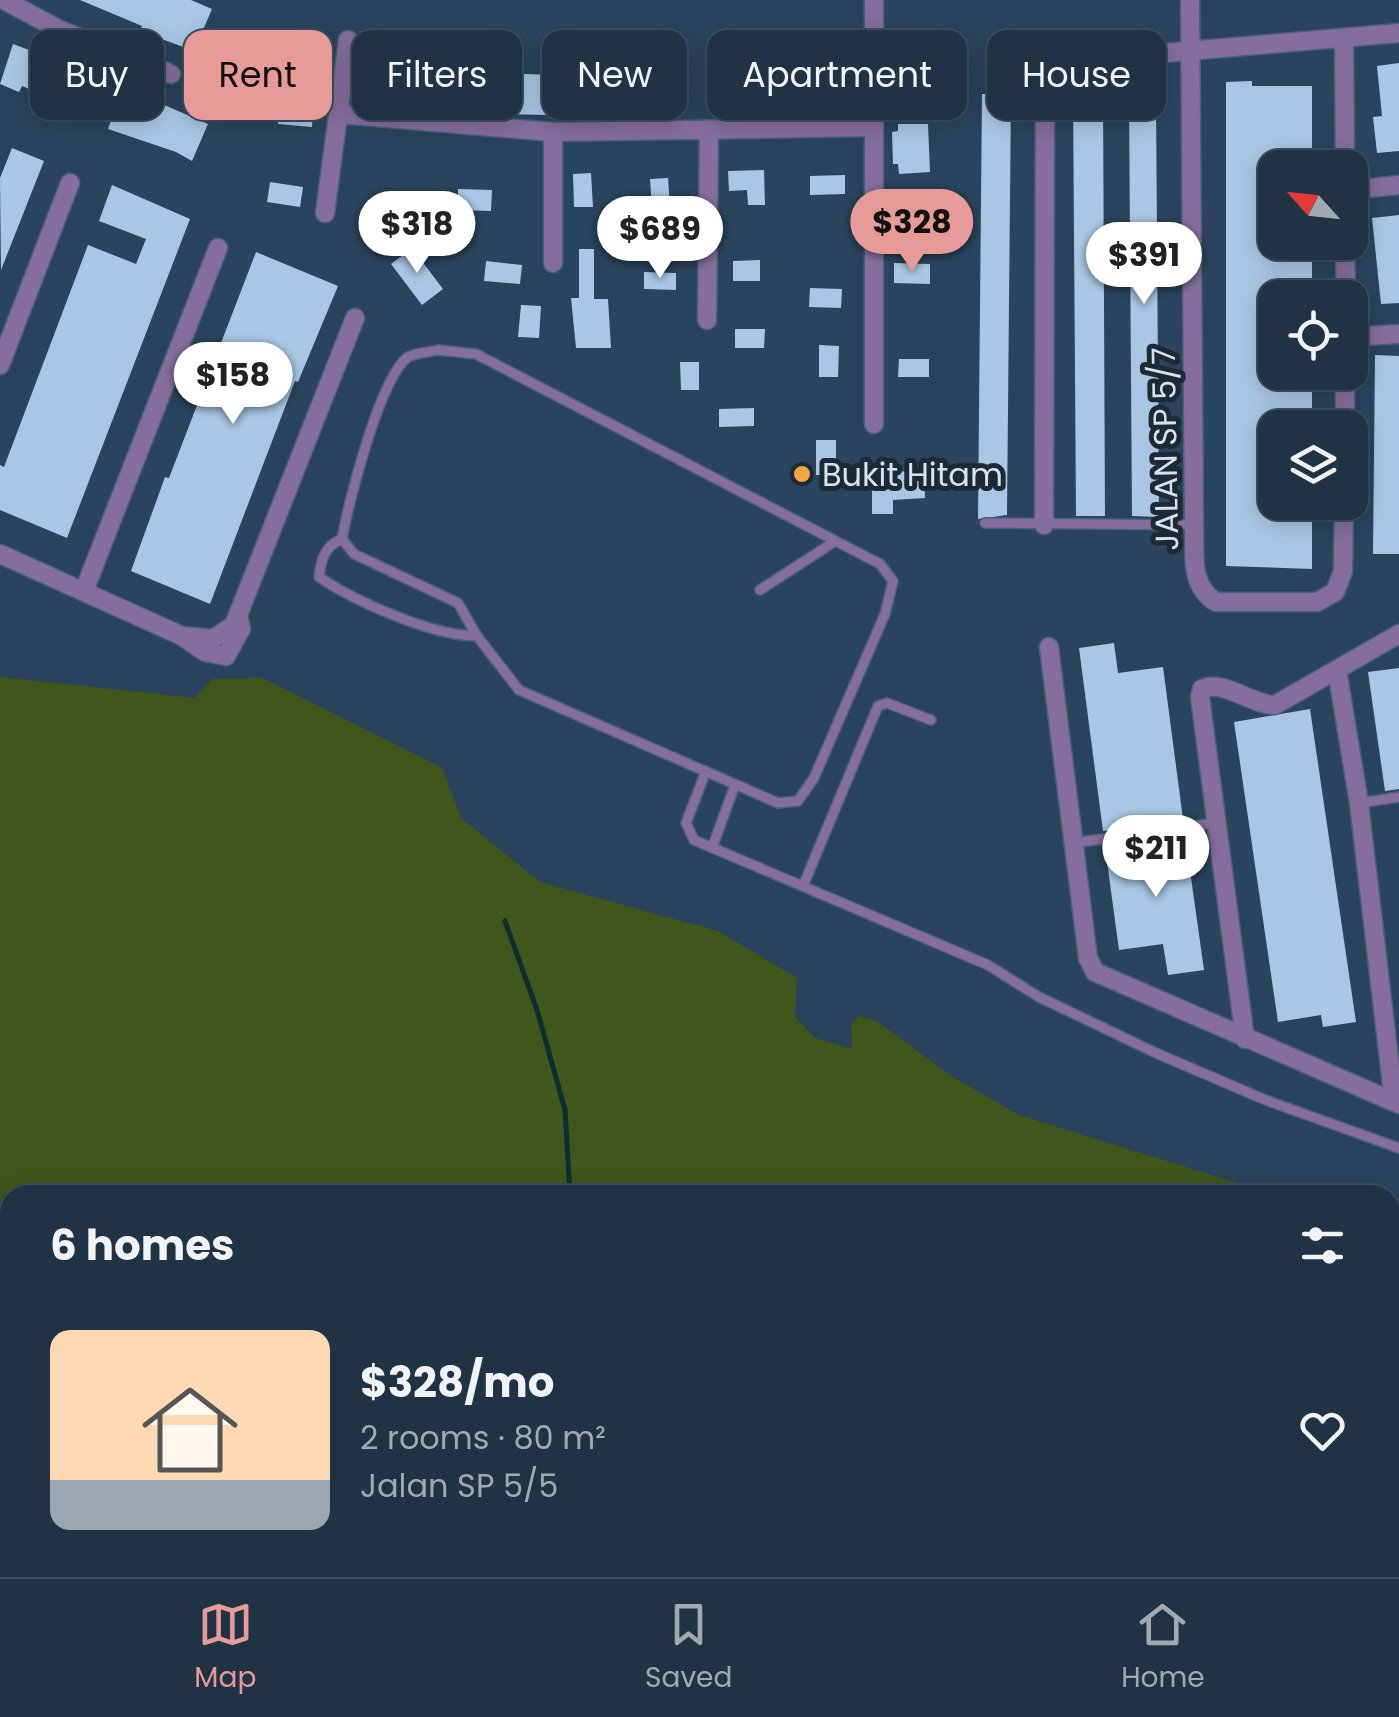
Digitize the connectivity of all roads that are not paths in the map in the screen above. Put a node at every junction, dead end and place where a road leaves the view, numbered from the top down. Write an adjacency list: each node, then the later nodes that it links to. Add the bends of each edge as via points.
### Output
1 (4, 0): 8 (street)
2 (874, 0): 10 (street)
3 (1190, 0): 7 (street, JALAN SP 5/7)
4 (1399, 32): 5 (street)
5 (1344, 38): 7 (street); 13 (street)
6 (348, 40): 9 (street)
7 (1194, 51): 28 (street, via 1059,62 1044,82); 29 (street, JALAN SP 5/7)
8 (172, 74)
9 (339, 114): 12 (street); 17 (street)
10 (874, 127): 11 (street); 25 (street)
11 (709, 131): 12 (street); 21 (street)
12 (553, 132): 19 (street)
13 (1344, 150)
14 (70, 183): 24 (street)
15 (1399, 185): 16 (street)
16 (1368, 188)
17 (325, 213)
18 (218, 248): 34 (street)
19 (553, 264)
20 (355, 318): 34 (street, via 226,656 205,652)
21 (707, 320)
22 (1399, 334): 23 (street)
23 (1368, 336)
24 (0, 365)
25 (874, 424)
26 (1344, 520): 29 (street, JALAN SP 5/7, via 1343,571 1336,592 1317,602 1216,602 1204,595 1197,582)
27 (985, 522): 28 (lane)
28 (1044, 525): 29 (lane)
29 (1194, 525)
30 (342, 539): 31 (lane, via 389,382 408,357 438,350 476,354); 36 (lane, via 354,554 458,603); 36 (lane, via 330,544 319,577 449,636)
31 (834, 542): 33 (lane); 41 (lane, via 880,564 893,582 885,614 798,801 778,804)
32 (0, 554): 34 (street)
33 (760, 590)
34 (84, 591)
35 (1399, 634): 38 (street)
36 (476, 636): 40 (lane, via 520,690)
37 (1049, 648): 45 (street)
38 (1337, 670): 43 (street); 44 (street, via 1275,704 1209,686 1200,697)
39 (931, 720): 47 (lane, via 888,702 878,706)
40 (706, 771): 41 (lane); 46 (lane, via 686,823 694,840)
41 (735, 785): 46 (lane)
42 (1399, 797): 43 (lane)
43 (1359, 803): 49 (street)
44 (1214, 823): 45 (lane); 48 (street)
45 (1074, 843): 48 (street, via 1095,972)
46 (712, 848): 47 (lane)
47 (804, 886): 50 (lane, via 988,965 1038,997 1172,1060)
48 (1245, 1039): 49 (street)
49 (1396, 1103)
50 (1399, 1148)

